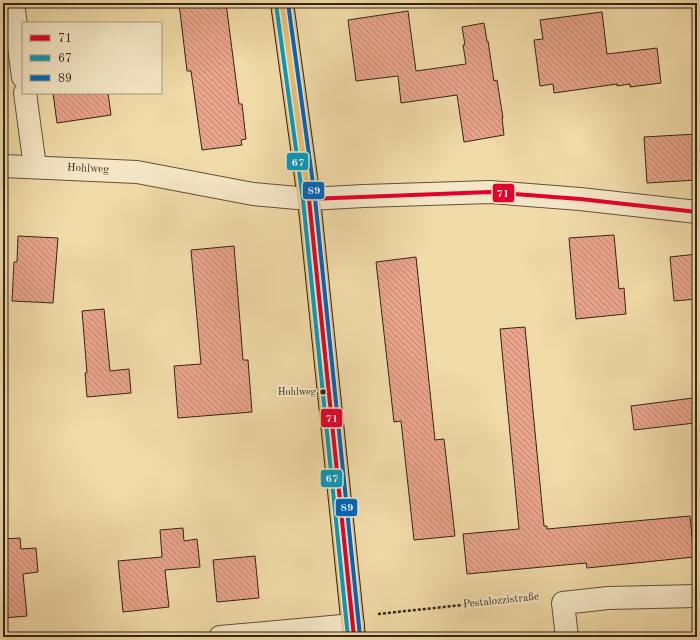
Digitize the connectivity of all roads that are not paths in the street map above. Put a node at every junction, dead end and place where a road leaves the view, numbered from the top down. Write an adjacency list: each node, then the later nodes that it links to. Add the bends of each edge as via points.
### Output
1 (13, 3): 3 (street)
2 (282, 3): 7 (main road)
3 (22, 70)
4 (25, 94): 6 (street)
5 (3, 166): 6 (street, Hohlweg)
6 (35, 167): 7 (street, Hohlweg, via 136,172 253,194)
7 (309, 199): 8 (street, Hohlweg, via 490,192); 10 (main road)
8 (697, 212)
9 (697, 596): 12 (street, via 608,598 563,603)
10 (353, 626): 11 (street)
11 (220, 637)
12 (567, 637)

